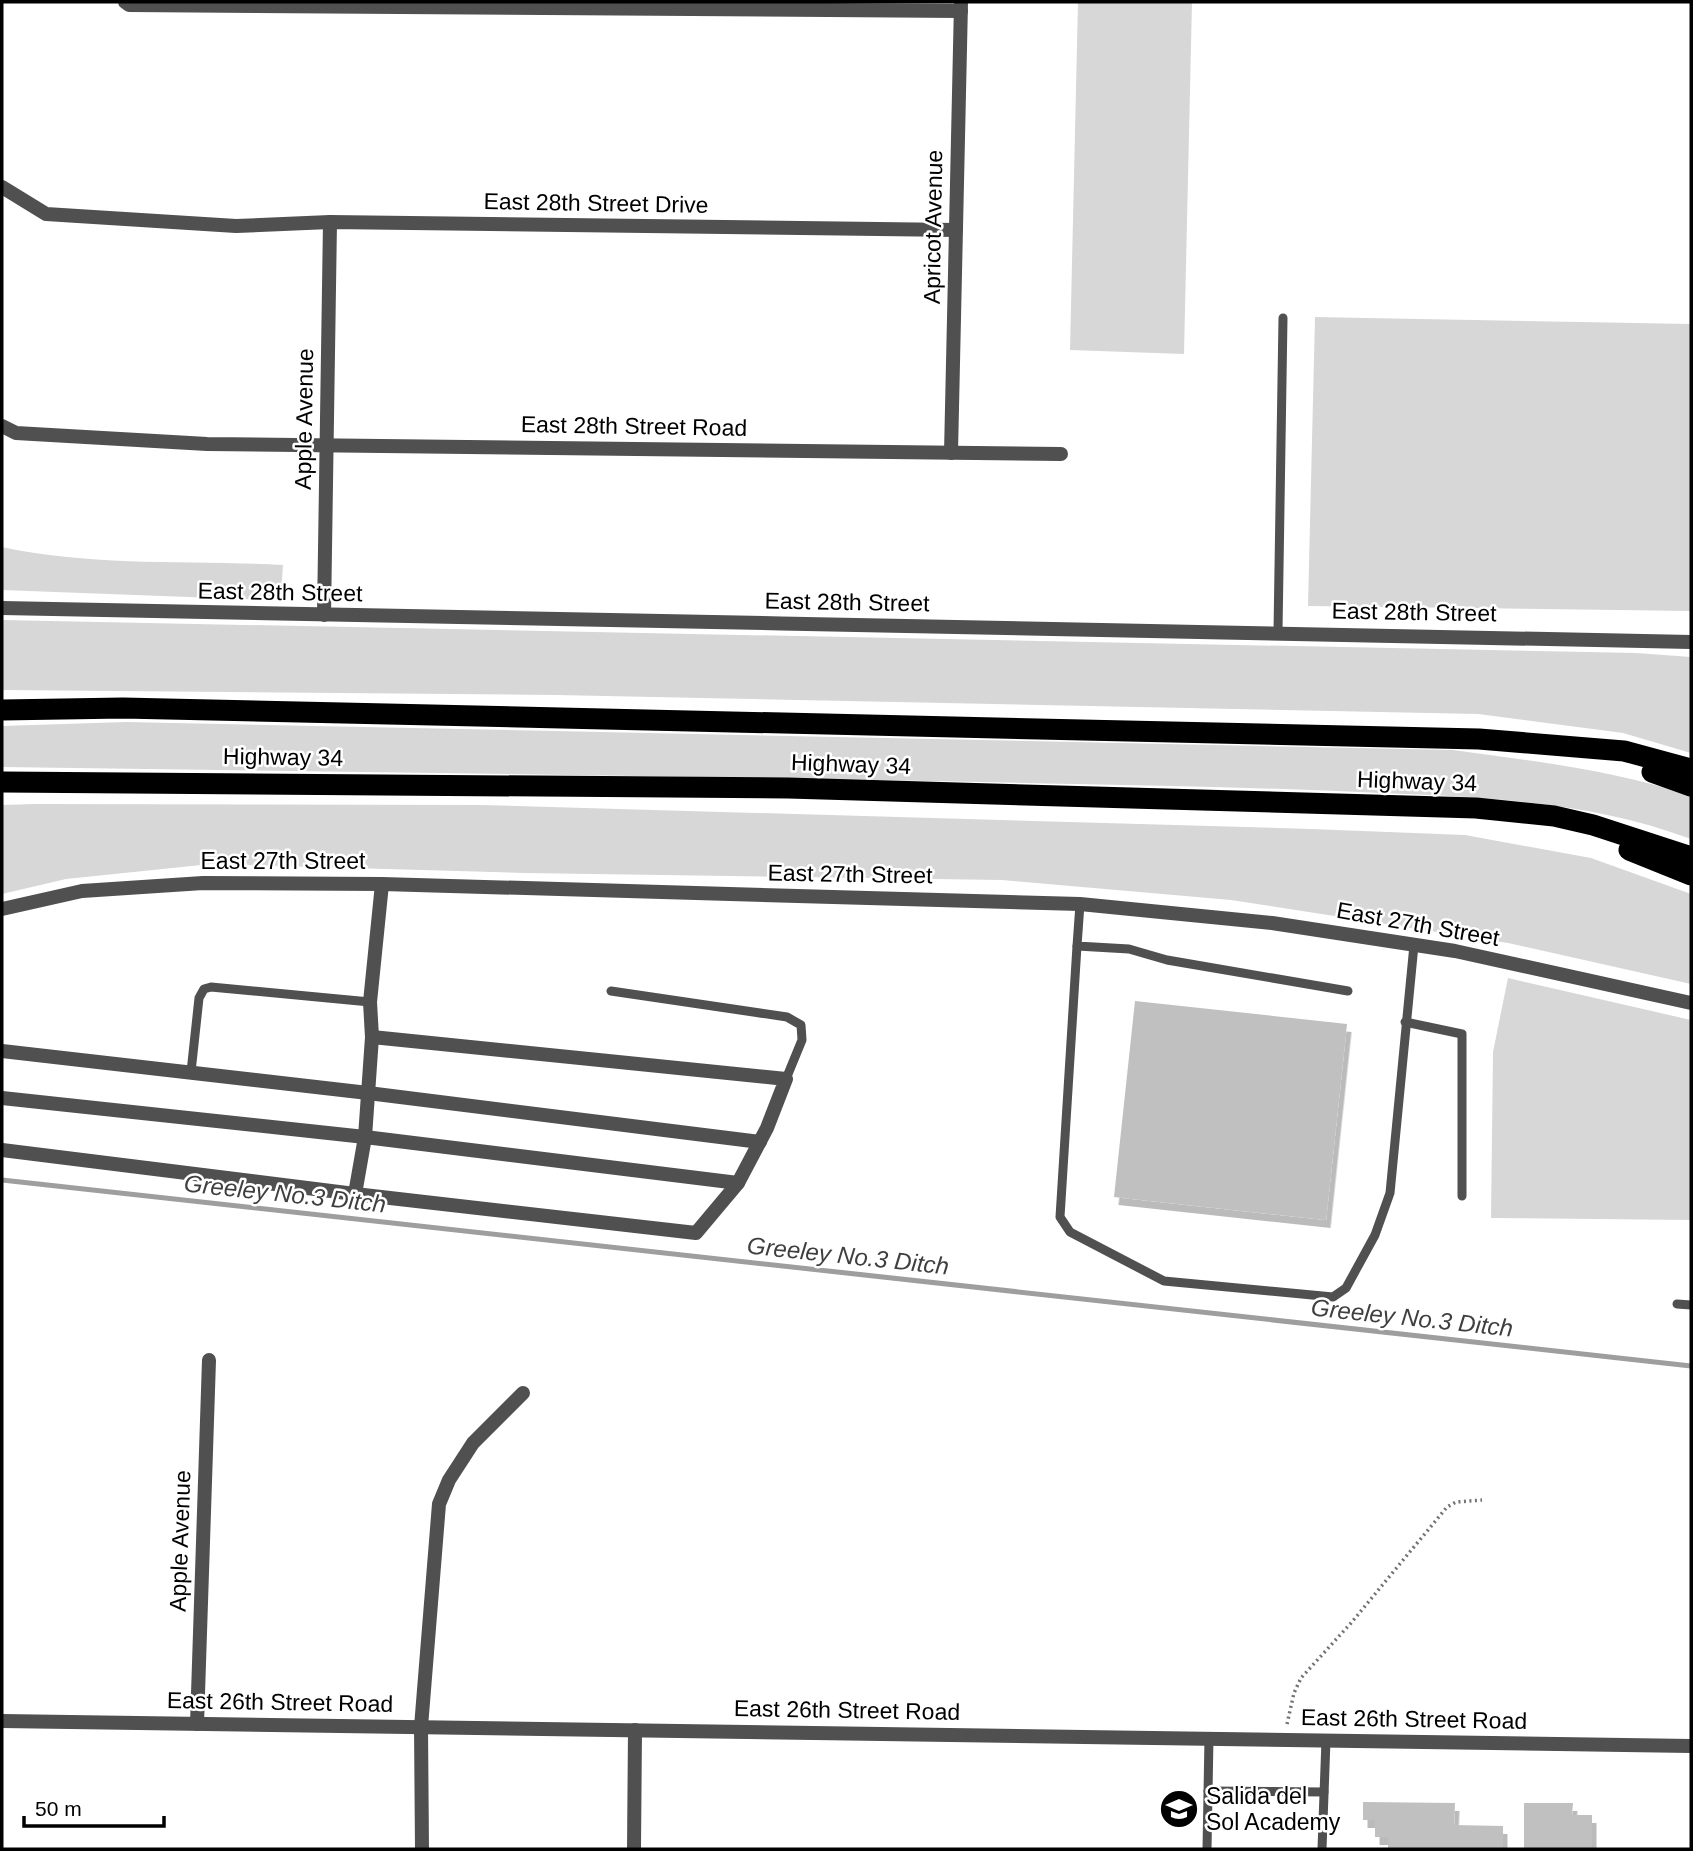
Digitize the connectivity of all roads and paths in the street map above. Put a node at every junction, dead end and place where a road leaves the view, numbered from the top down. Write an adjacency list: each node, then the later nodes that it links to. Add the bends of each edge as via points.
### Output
1 (127, 3): 2 (street)
2 (329, 4): 3 (street)
3 (961, 6): 6 (street, Apricot Avenue)
4 (2, 187): 5 (street, East 28th Street Drive, via 46,214 236,226)
5 (330, 222): 6 (street, East 28th Street Drive); 9 (street, Apple Avenue)
6 (956, 230): 10 (street, Apricot Avenue)
7 (1283, 318): 14 (lane)
8 (2, 426): 9 (street, East 28th Street Road, via 16,433 207,444)
9 (327, 444): 10 (street, East 28th Street Road); 13 (street, Apple Avenue)
10 (951, 453): 11 (street, East 28th Street Road)
11 (1061, 454)
12 (2, 608): 13 (street, East 28th Street)
13 (324, 615): 14 (street, East 28th Street)
14 (1278, 631): 15 (street, East 28th Street)
15 (1691, 642)
16 (2, 710): 17 (highway, Highway 34, via 123,708 1479,738)
17 (1573, 747): 18 (highway, Highway 34, via 1624,751); 20 (highway)
18 (1691, 769)
19 (2, 782): 21 (highway, Highway 34, via 788,788)
20 (1691, 786)
21 (1435, 808): 22 (highway, Highway 34, via 1554,816); 23 (highway, via 1521,822 1625,848)
22 (1691, 857)
23 (1691, 875)
24 (382, 884): 25 (street, East 27th Street); 26 (street, East 27th Street, via 144,886 82,891); 31 (street)
25 (1080, 904): 27 (street, East 27th Street, via 1272,923); 28 (lane)
26 (2, 909)
27 (1414, 945): 32 (street, East 27th Street); 33 (lane)
28 (1077, 946): 30 (lane, via 1129,949 1167,960); 33 (lane, via 1060,1217 1070,1233 1164,1281 1333,1297 1346,1288 1375,1235 1390,1193)
29 (611, 991): 37 (lane, via 787,1017 800,1025 802,1040)
30 (1348, 991)
31 (370, 1002): 34 (street); 36 (lane, via 204,989 199,998)
32 (1691, 1003)
33 (1405, 1022): 45 (lane, via 1462,1034)
34 (372, 1037): 37 (street); 38 (street)
35 (2, 1051): 36 (street)
36 (191, 1072): 38 (street)
37 (786, 1079): 41 (street)
38 (368, 1093): 40 (street); 41 (street)
39 (2, 1098): 40 (street)
40 (365, 1137): 43 (street); 44 (street)
41 (760, 1142): 43 (street)
42 (2, 1150): 44 (street)
43 (738, 1183): 44 (street, via 696,1233)
44 (355, 1195)
45 (1462, 1196)
46 (1677, 1304): 47 (lane)
47 (1691, 1304)
48 (209, 1360): 52 (street, Apple Avenue)
49 (523, 1393): 53 (street, via 473,1443 439,1504)
50 (1482, 1500): 56 (path, via 1447,1507 1301,1678)
51 (2, 1721): 52 (street, East 26th Street Road)
52 (197, 1724): 53 (street, East 26th Street Road)
53 (421, 1727): 54 (street, East 26th Street Road); 61 (street)
54 (635, 1730): 55 (street, East 26th Street Road); 62 (street)
55 (1209, 1738): 56 (street, East 26th Street Road); 59 (lane)
56 (1283, 1740): 57 (street, East 26th Street Road)
57 (1326, 1740): 58 (street, East 26th Street Road); 60 (lane)
58 (1691, 1746)
59 (1208, 1791): 60 (lane); 63 (lane)
60 (1324, 1792): 64 (lane)
61 (422, 1849)
62 (634, 1849)
63 (1207, 1849)
64 (1322, 1849)

